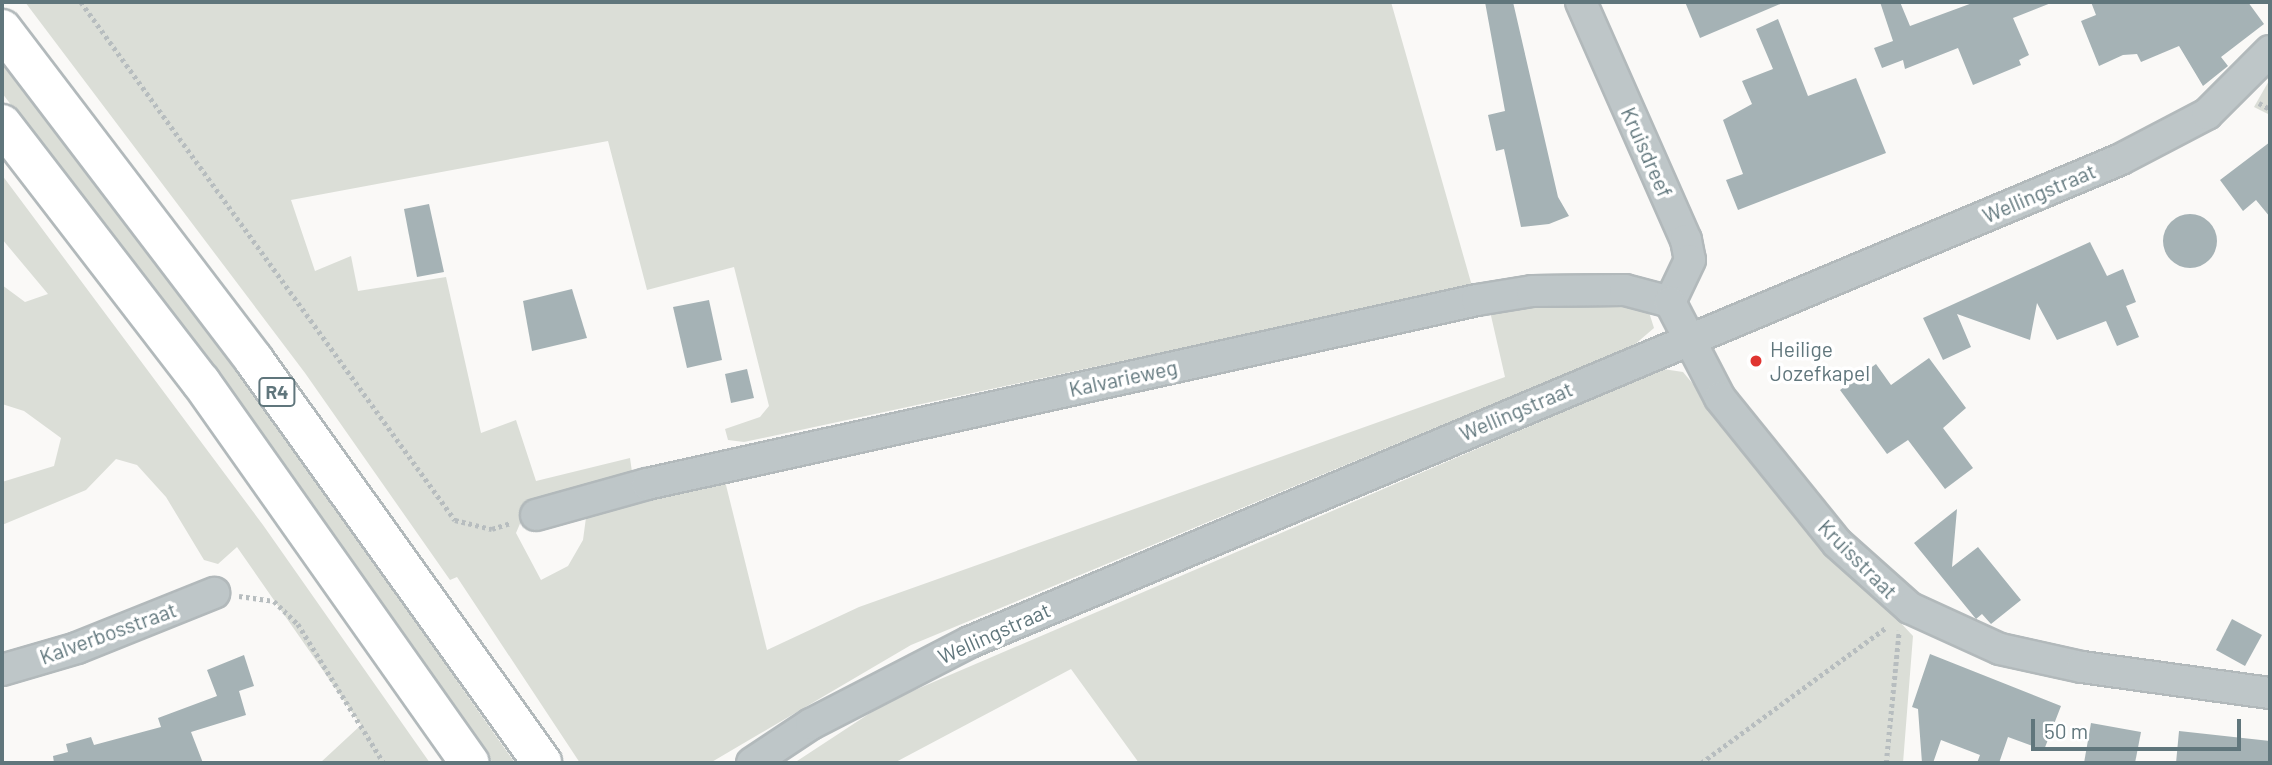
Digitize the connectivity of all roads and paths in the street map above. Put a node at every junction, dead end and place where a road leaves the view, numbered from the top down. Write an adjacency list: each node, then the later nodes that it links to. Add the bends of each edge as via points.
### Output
1 (81, 2): 8 (path, via 455,520 492,529)
2 (1581, 2): 6 (street, Kruisdreef, via 1686,240 1690,261)
3 (2, 29): 15 (highway, R4, via 254,360)
4 (2270, 51): 7 (street, Wellingstraat, via 2228,98 2167,137)
5 (2, 124): 14 (highway, via 201,382)
6 (1670, 302): 7 (street); 8 (street, Kalvarieweg, via 1590,287 1477,300 646,484)
7 (1688, 343): 10 (street, Kruisstraat, via 1720,398 1837,543); 16 (street, Wellingstraat, via 970,642 811,724)
8 (536, 514)
9 (214, 593): 11 (street, Kalverbosstraat, via 77,648); 13 (path, via 274,601 298,624)
10 (1910, 608): 12 (street, Kruisstraat, via 2000,649 2082,667); 17 (path); 18 (path, via 1895,639)
11 (2, 670)
12 (2270, 693)
13 (384, 763)
14 (470, 763)
15 (542, 763)
16 (751, 763)
17 (1701, 763)
18 (1886, 763)

